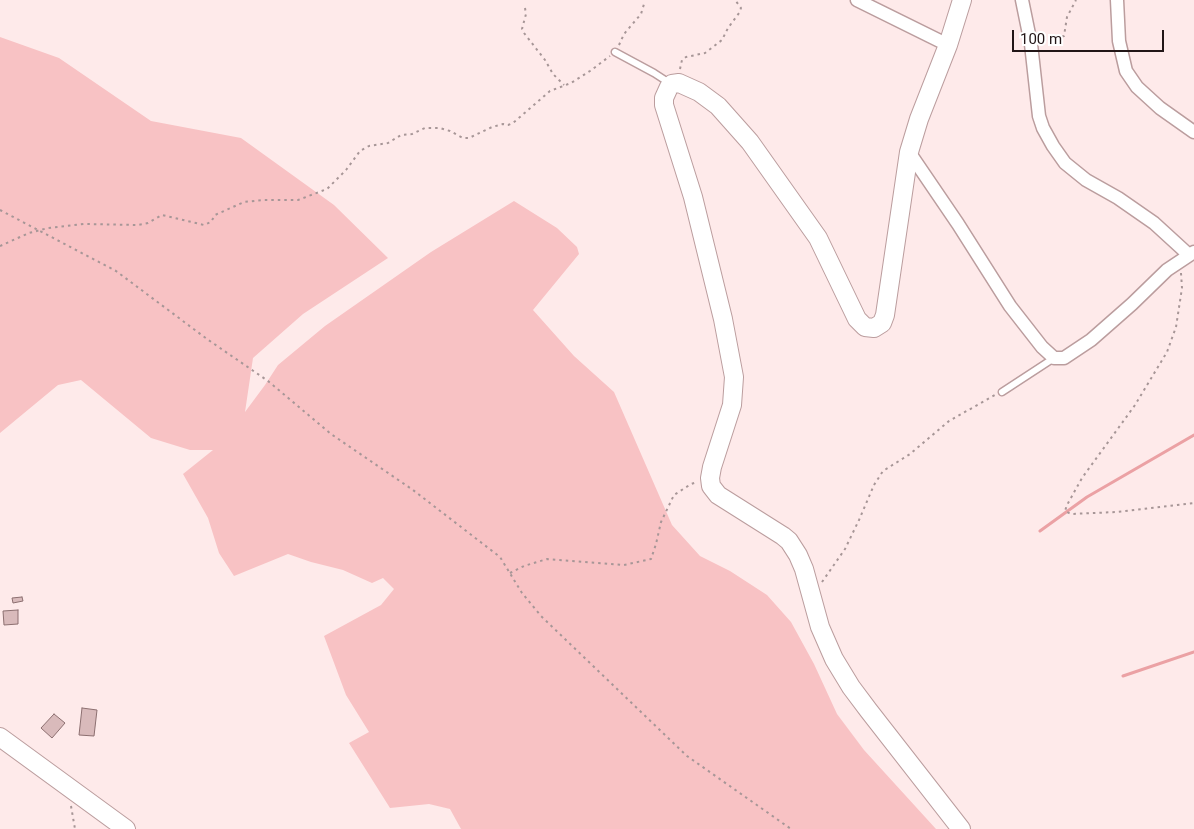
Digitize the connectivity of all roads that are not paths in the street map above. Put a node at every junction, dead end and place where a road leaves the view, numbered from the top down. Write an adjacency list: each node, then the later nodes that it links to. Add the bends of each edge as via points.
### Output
1 (857, 0): 5 (street)
2 (962, 0): 5 (main road)
3 (1022, 0): 10 (street, via 1042,128 1065,163 1154,223)
4 (1116, 0): 8 (street, via 1119,41 1126,71 1137,87 1160,108)
5 (948, 45): 9 (main road)
6 (615, 52): 7 (lane)
7 (675, 84): 9 (main road, via 698,92 718,106 750,142 818,238 857,319 865,327 874,328 885,315); 15 (main road, via 666,90 664,105 693,197 734,377 732,405 710,478 711,486 718,495 789,541 804,569 820,627 851,688)
8 (1194, 132)
9 (909, 152): 11 (street, via 1010,306)
10 (1188, 256): 11 (street, via 1167,270 1091,340 1064,358)
11 (1054, 358): 12 (lane)
12 (1002, 392)
13 (0, 737): 14 (main road)
14 (126, 829)
15 (961, 829)

